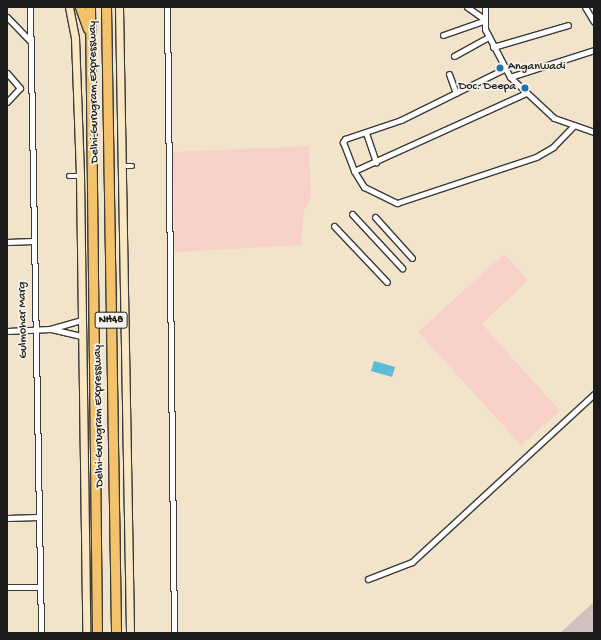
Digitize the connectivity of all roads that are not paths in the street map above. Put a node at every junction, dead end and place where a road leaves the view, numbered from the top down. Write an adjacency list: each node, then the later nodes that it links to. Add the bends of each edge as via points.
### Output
1 (30, 7): 18 (street, Gulmohar Marg)
2 (69, 7): 37 (main road, via 75,38)
3 (80, 7): 17 (highway)
4 (90, 7): 17 (highway, Delhi-Gurugram Expressway / NH48)
5 (106, 7): 60 (highway, Delhi-Gurugram Expressway / NH48)
6 (120, 7): 33 (main road)
7 (167, 7): 62 (street)
8 (468, 7): 12 (street)
9 (486, 7): 12 (street)
10 (585, 7): 13 (street)
11 (7, 17): 18 (street)
12 (483, 20): 15 (street); 16 (street)
13 (594, 22)
14 (568, 25): 19 (street)
15 (442, 35)
16 (488, 37): 19 (street); 21 (street)
17 (91, 38): 59 (highway, Delhi-Gurugram Expressway / NH48)
18 (30, 41): 41 (street, Gulmohar Marg)
19 (493, 47): 22 (street)
20 (594, 50): 25 (street)
21 (454, 56)
22 (504, 69): 25 (street); 27 (street)
23 (7, 72): 28 (street, via 20,88)
24 (448, 74): 27 (street)
25 (510, 77): 26 (street)
26 (526, 93): 29 (street, via 554,118); 32 (street)
27 (456, 94): 31 (street)
28 (7, 102)
29 (574, 125): 30 (street); 35 (street, via 554,147 536,157 396,203 369,191)
30 (594, 132)
31 (366, 133): 32 (street); 35 (street, via 343,142)
32 (376, 162): 35 (street)
33 (123, 166): 34 (street); 61 (main road)
34 (132, 166)
35 (354, 171)
36 (70, 176): 37 (street)
37 (80, 176): 46 (main road)
38 (352, 214): 44 (street)
39 (375, 218): 43 (street)
40 (334, 226): 45 (street)
41 (33, 241): 42 (street); 48 (street, Gulmohar Marg)
42 (7, 242)
43 (412, 258)
44 (402, 268)
45 (387, 282)
46 (82, 320): 47 (street); 50 (main road)
47 (50, 329): 48 (street); 50 (street)
48 (34, 330): 49 (street); 52 (street, Gulmohar Marg)
49 (7, 331)
50 (82, 336): 58 (main road)
51 (594, 394): 54 (street, via 412,562)
52 (38, 517): 53 (street); 55 (street, Gulmohar Marg)
53 (7, 518)
54 (368, 579)
55 (40, 586): 56 (street); 57 (street, Gulmohar Marg)
56 (7, 588)
57 (41, 633)
58 (86, 633)
59 (97, 633)
60 (116, 633)
61 (130, 633)
62 (174, 633)

